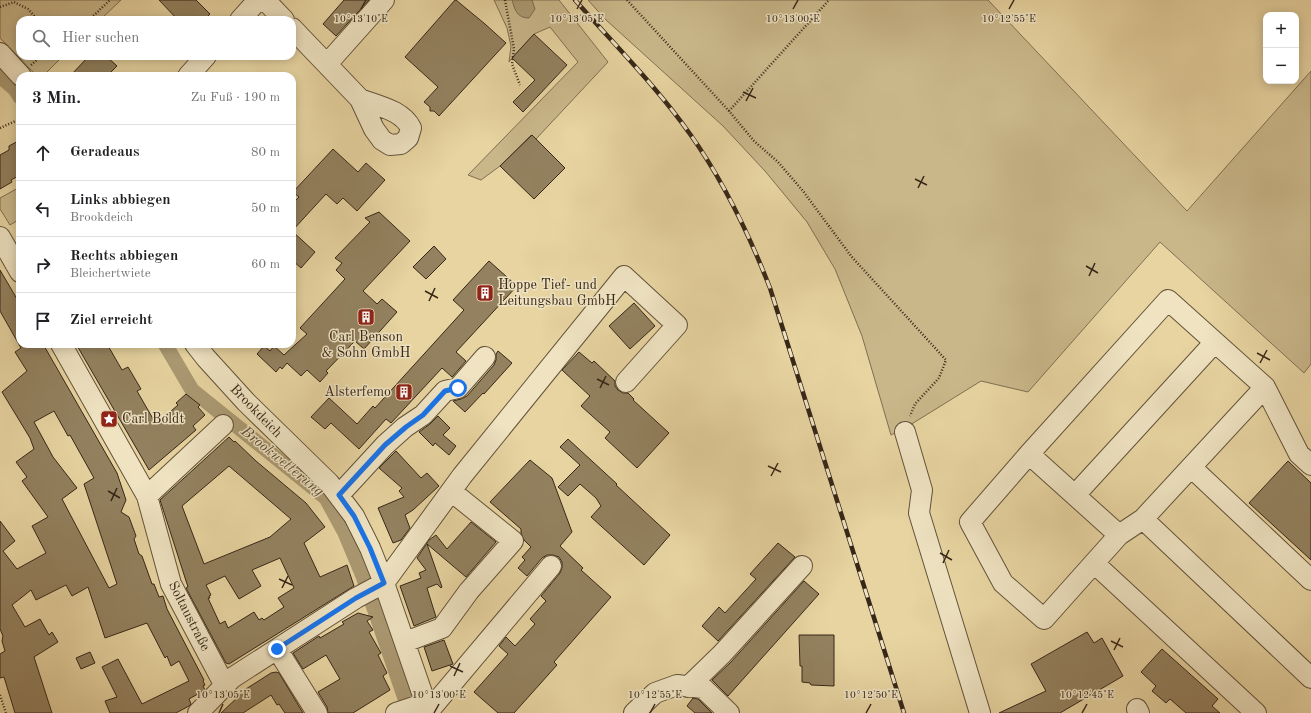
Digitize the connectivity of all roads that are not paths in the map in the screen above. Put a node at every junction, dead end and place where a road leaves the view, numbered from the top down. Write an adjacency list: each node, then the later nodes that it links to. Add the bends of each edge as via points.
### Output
1 (258, 0): 4 (street)
2 (265, 0): 5 (street)
3 (384, 0): 9 (street)
4 (244, 16)
5 (280, 16)
6 (296, 32): 9 (street)
7 (0, 53): 10 (street)
8 (202, 60): 11 (street)
9 (327, 64): 12 (street)
10 (17, 72)
11 (192, 72)
12 (360, 99)
13 (0, 237): 14 (street)
14 (16, 265)
15 (1215, 342): 20 (street); 23 (street, via 1168,300); 28 (street)
16 (63, 348): 29 (street, Soltaustraße)
17 (198, 348): 27 (street, Brookdeich, via 246,402)
18 (485, 357): 27 (street, via 458,388 445,391 423,415 385,445)
19 (626, 382): 26 (street, via 677,326 624,276)
20 (1265, 387): 24 (street); 25 (street)
21 (223, 425): 29 (street)
22 (905, 432): 47 (street, via 922,490 919,513)
23 (1029, 454): 28 (street); 32 (street, via 970,522 1003,583 1044,619)
24 (1307, 454)
25 (1191, 467): 30 (street); 35 (street)
26 (451, 491): 36 (street); 37 (street, via 513,541 469,591 442,628)
27 (339, 495): 36 (street, Brookdeich, via 354,516 370,548)
28 (1075, 495): 31 (street)
29 (147, 496): 40 (street, Soltaustraße, via 170,584)
30 (1143, 520): 31 (street); 39 (street)
31 (1119, 535): 32 (street)
32 (1094, 563): 48 (street)
33 (551, 566): 42 (street)
34 (802, 566): 41 (street, via 722,654)
35 (1311, 580)
36 (379, 585): 37 (street, Brookdeich); 38 (street)
37 (405, 642): 42 (street, Brookdeich)
38 (277, 649): 40 (street, via 232,678); 44 (street)
39 (1311, 678)
40 (225, 686): 43 (street)
41 (688, 686): 45 (street, via 677,685 655,693); 46 (street, via 703,688)
42 (416, 709)
43 (198, 713)
44 (317, 713)
45 (634, 713)
46 (729, 713)
47 (980, 713)
48 (1256, 713)

